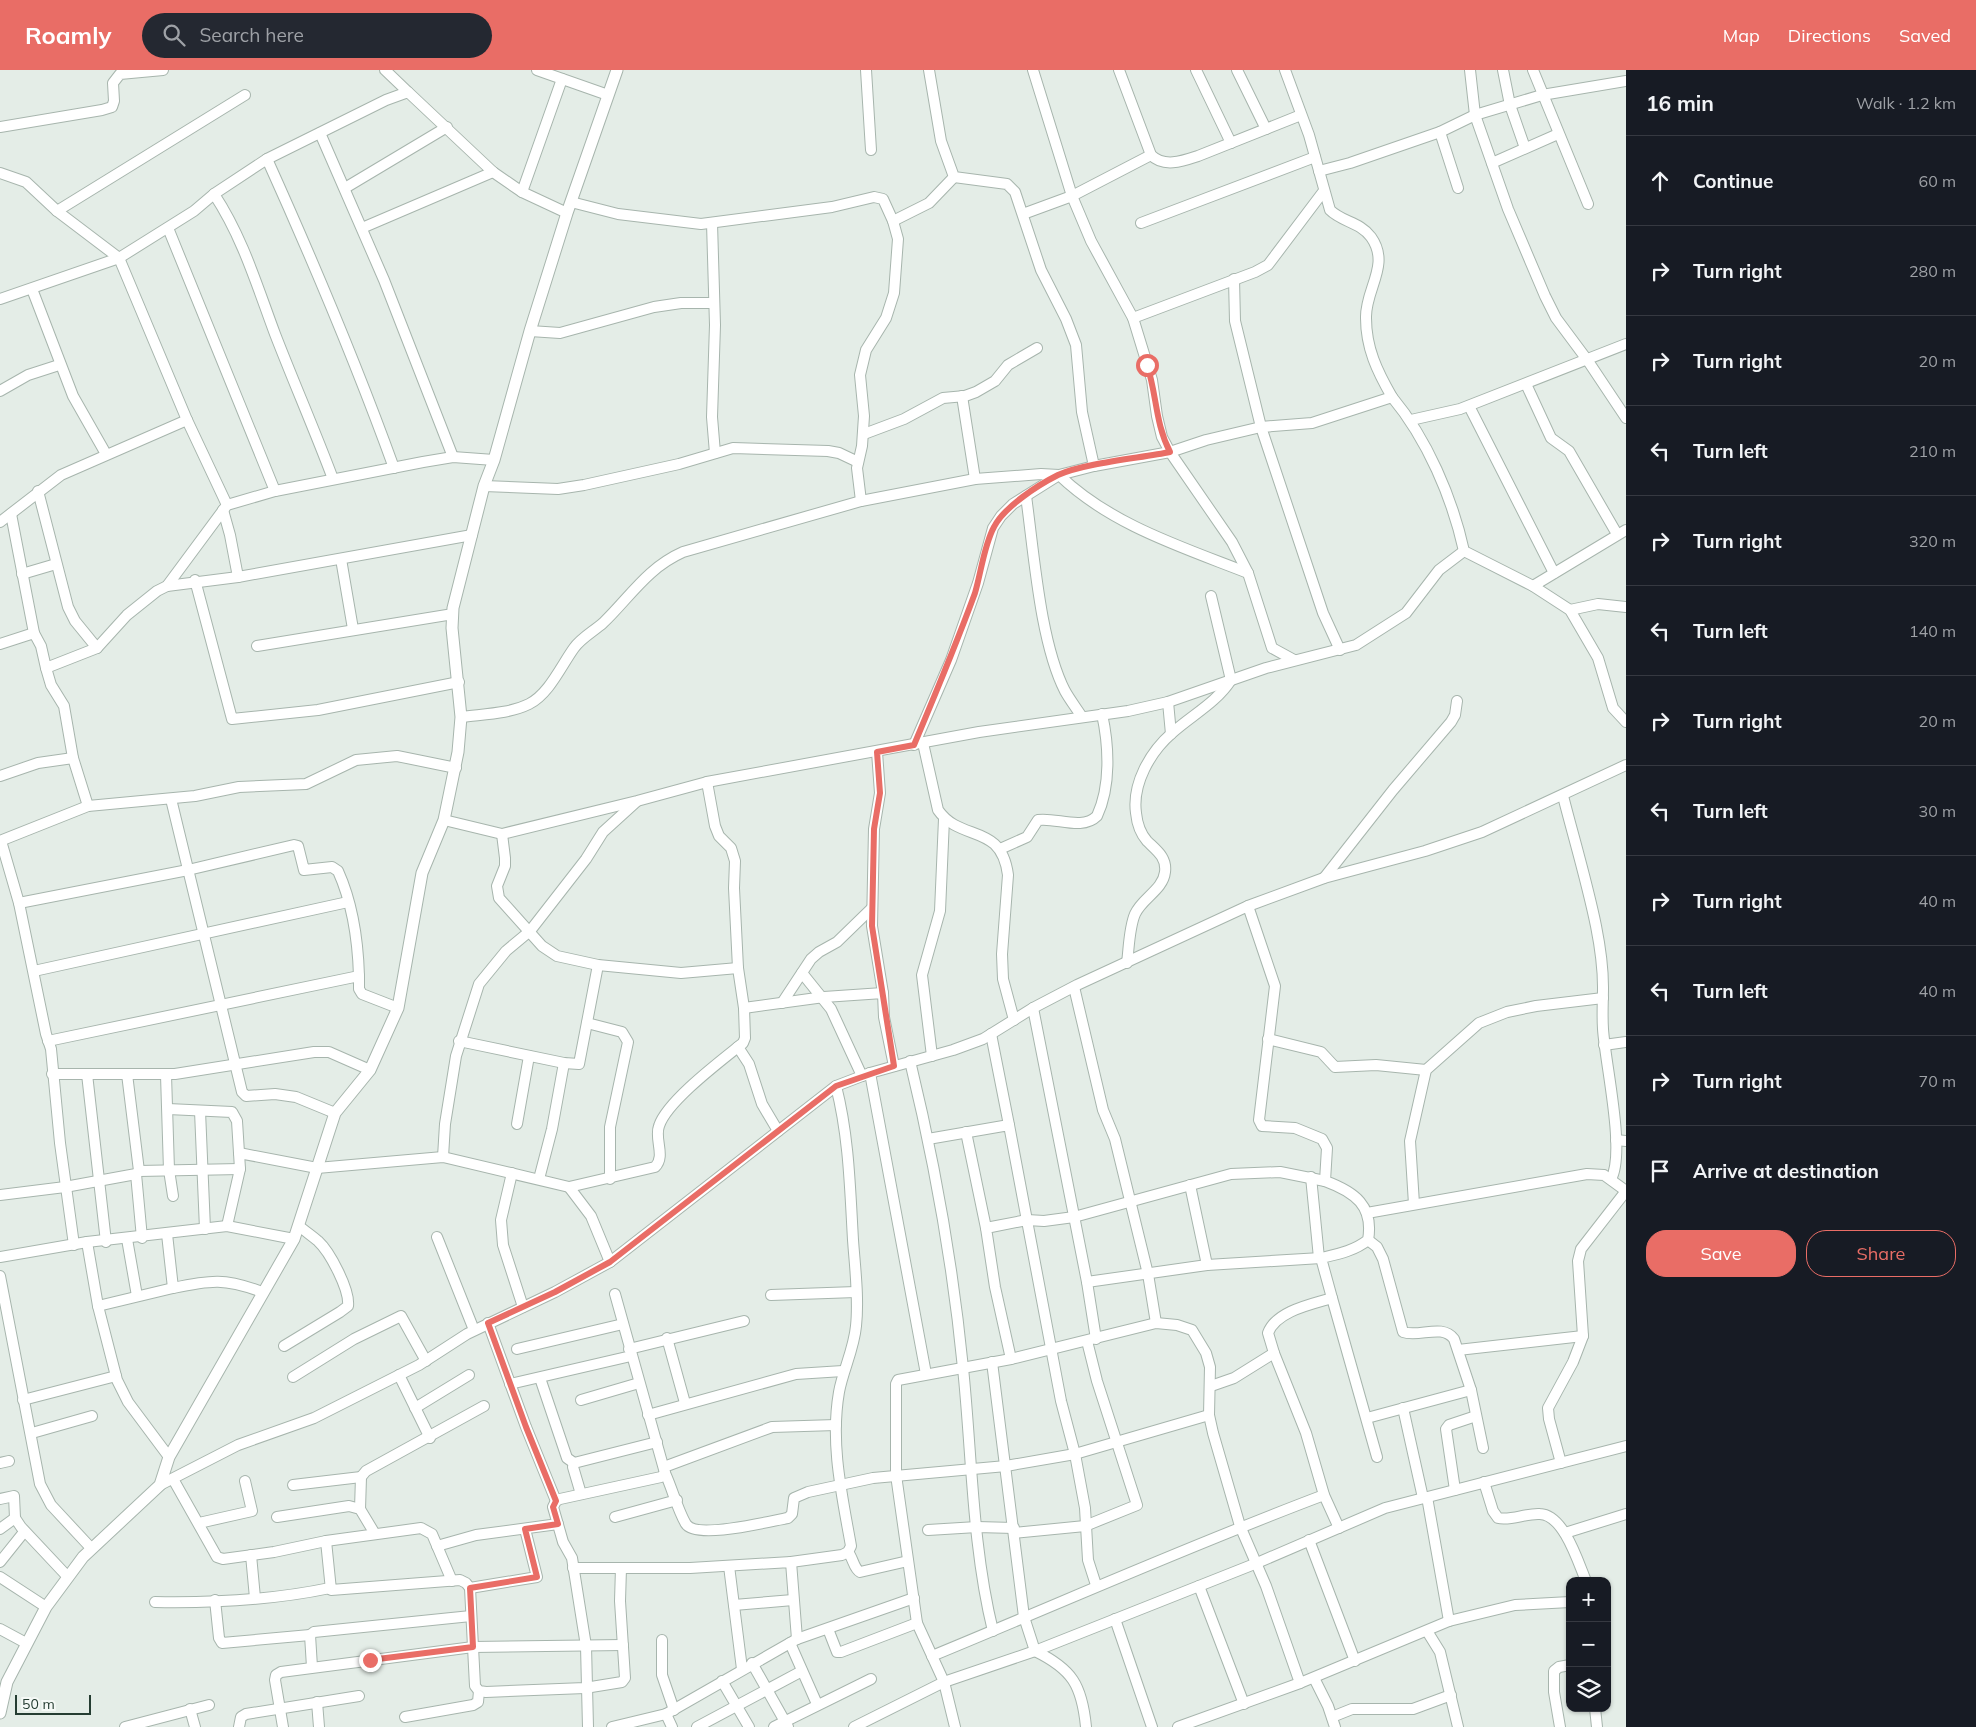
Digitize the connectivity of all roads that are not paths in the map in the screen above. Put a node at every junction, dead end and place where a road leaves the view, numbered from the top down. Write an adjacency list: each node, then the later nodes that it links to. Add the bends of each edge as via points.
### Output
1 (163, 70): 24 (street, via 120,74 113,83 112,107)
2 (386, 70): 17 (street)
3 (537, 70): 15 (street)
4 (617, 70): 18 (street)
5 (866, 70): 32 (street)
6 (929, 70): 40 (street, via 941,141)
7 (1033, 70): 46 (street)
8 (1119, 70): 33 (street)
9 (1196, 70): 30 (street)
10 (1237, 70): 26 (street)
11 (1285, 70): 22 (street)
12 (1470, 70): 23 (street)
13 (1503, 70): 21 (street)
14 (1533, 70): 19 (street)
15 (562, 79): 18 (street); 43 (street)
16 (1626, 81): 19 (street)
17 (408, 92): 25 (street); 28 (street)
18 (608, 95): 48 (street)
19 (1542, 95): 21 (street); 29 (street)
20 (245, 96): 49 (street)
21 (1510, 105): 23 (street); 31 (street)
22 (1301, 115): 26 (street); 34 (street)
23 (1475, 115): 27 (street); 36 (street)
24 (0, 127)
25 (447, 127): 38 (street); 41 (street)
26 (1266, 129): 30 (street)
27 (1440, 132): 37 (street); 42 (street)
28 (320, 133): 35 (street); 41 (street)
29 (1558, 134): 31 (street); 47 (street)
30 (1231, 143): 33 (street, via 1182,161 1163,162)
31 (1525, 148): 36 (street)
32 (871, 150)
33 (1152, 155): 46 (street)
34 (1315, 157): 37 (street); 53 (street)
35 (267, 160): 45 (street); 84 (street, via 309,252)
36 (1492, 163): 65 (street, via 1508,210 1545,296 1556,318)
37 (1319, 171): 44 (street)
38 (494, 172): 43 (street); 55 (street)
39 (0, 173): 49 (street, via 26,182)
40 (954, 178): 50 (street, via 1007,184 1015,192); 51 (street, via 929,203)
41 (345, 188): 55 (street)
42 (1458, 188)
43 (522, 192): 48 (street)
44 (1323, 192): 57 (street, via 1268,265); 70 (street, via 1330,210 1362,228 1377,249 1378,274 1369,294 1365,315 1367,342 1374,366)
45 (214, 194): 54 (street); 86 (street, via 251,266)
46 (1072, 196): 50 (street); 61 (street)
47 (1588, 204)
48 (569, 208): 52 (street, via 691,224); 62 (street)
49 (56, 212): 56 (street)
50 (1023, 214): 83 (street, via 1041,270 1076,345 1082,412)
51 (893, 221): 52 (street, via 883,199 874,197 832,207); 76 (street, via 898,239 894,292 886,318 866,350 860,375)
52 (712, 223): 60 (street)
53 (1141, 223)
54 (168, 228): 56 (street); 90 (street)
55 (362, 228): 80 (street, via 426,382)
56 (119, 258): 58 (street); 73 (street)
57 (1234, 280): 61 (street); 75 (street, via 1235,321)
58 (32, 289): 59 (street); 66 (street)
59 (0, 300)
60 (713, 303): 62 (street, via 654,307 560,333); 77 (street, via 712,417)
61 (1132, 318): 78 (street, via 1152,380 1156,416)
62 (530, 331): 81 (street)
63 (1626, 344): 65 (street)
64 (1037, 348): 69 (street, via 1008,365 995,381)
65 (1588, 361): 67 (street); 72 (street)
66 (59, 365): 68 (street, via 28,375); 79 (street, via 83,417)
67 (1526, 384): 71 (street); 96 (street, via 1551,438 1569,451)
68 (0, 391)
69 (962, 396): 76 (street, via 942,398 904,419); 87 (street)
70 (1392, 397): 74 (street); 75 (street, via 1312,423)
71 (1469, 406): 74 (street); 102 (street)
72 (1626, 418)
73 (187, 420): 79 (street); 93 (street)
74 (1412, 420): 98 (street, via 1448,498)
75 (1261, 427): 78 (street); 118 (street, via 1323,613)
76 (864, 434): 82 (street)
77 (715, 452): 82 (street, via 733,448 819,450 839,453); 88 (street, via 680,464 558,489)
78 (1170, 452): 83 (street); 101 (street, via 1218,518)
79 (106, 454): 89 (street, via 61,475)
80 (453, 457): 81 (street); 84 (street)
81 (494, 460): 88 (street)
82 (858, 462): 92 (street)
83 (1094, 466): 85 (street)
84 (394, 468): 86 (street)
85 (1059, 475): 87 (street); 91 (street); 101 (street, via 1075,490 1161,540)
86 (334, 479): 90 (street)
87 (975, 479): 92 (street)
88 (484, 486): 97 (street)
89 (38, 491): 94 (street); 100 (street)
90 (274, 491): 93 (street)
91 (1026, 496): 128 (street, via 1054,664); 131 (street, via 1007,510 993,528 978,583)
92 (861, 500): 127 (street, via 668,559 648,574 620,606 576,646 554,678 530,704)
93 (225, 508): 104 (street); 106 (street)
94 (11, 514): 95 (street); 103 (street)
95 (0, 522)
96 (1622, 532): 102 (street)
97 (472, 535): 99 (street); 111 (street)
98 (1464, 551): 107 (street); 118 (street, via 1439,570 1406,613 1356,645)
99 (341, 559): 104 (street); 112 (street)
100 (56, 564): 103 (street); 116 (street, via 72,614)
101 (1248, 573): 117 (street)
102 (1554, 573): 107 (street)
103 (22, 574): 113 (street)
104 (238, 577): 105 (street)
105 (195, 580): 106 (street); 123 (street, via 232,719 318,710)
106 (167, 586): 116 (street, via 156,590 127,615)
107 (1533, 586): 110 (street)
108 (1211, 596): 122 (street)
109 (1626, 607): 110 (street, via 1598,604)
110 (1570, 610): 129 (street, via 1598,658 1614,708)
111 (453, 614): 112 (street); 123 (street)
112 (353, 629): 115 (street)
113 (34, 633): 114 (street); 120 (street)
114 (0, 644)
115 (257, 646)
116 (96, 648): 120 (street)
117 (1272, 648): 119 (street); 121 (street)
118 (1340, 650): 119 (street)
119 (1294, 660): 121 (street)
120 (46, 668): 133 (street, via 51,685 64,706)
121 (1266, 668): 122 (street)
122 (1231, 680): 125 (street); 130 (street, via 1212,702)
123 (459, 682): 127 (street)
124 (1458, 701): 148 (street, via 1451,722)
125 (1168, 702): 126 (street); 130 (street)
126 (1102, 714): 128 (street); 146 (street, via 1107,776 1097,816 1080,823 1038,820 1027,837)
127 (461, 717): 135 (street)
128 (1082, 717): 131 (street)
129 (1626, 722)
130 (1170, 734): 155 (street, via 1147,764 1136,794 1138,828 1163,857 1165,874 1160,886 1141,902 1134,916)
131 (919, 744): 132 (street); 142 (street, via 938,810)
132 (877, 752): 137 (street); 152 (street, via 880,793 874,829)
133 (74, 758): 136 (street, via 38,763); 141 (street)
134 (1626, 765): 138 (street)
135 (456, 768): 139 (street, via 397,756 356,760 306,784 239,787); 143 (street)
136 (0, 776)
137 (707, 782): 140 (street); 157 (street, via 719,836 731,848 735,861)
138 (1563, 796): 148 (street, via 1446,845); 164 (street, via 1596,926 1603,970)
139 (171, 798): 141 (street); 147 (street)
140 (637, 801): 144 (street); 153 (street, via 603,832)
141 (88, 806): 145 (street)
142 (944, 818): 146 (street, via 994,842); 180 (street, via 940,911 922,975)
143 (444, 820): 144 (street); 167 (street, via 422,873)
144 (502, 834): 153 (street, via 505,866 498,881 498,894 502,904)
145 (0, 841): 150 (street)
146 (1000, 849): 170 (street, via 1007,863 1008,875 1003,979)
147 (188, 870): 149 (street, via 294,845 298,846 304,870 337,869); 150 (street); 154 (street)
148 (1324, 878): 151 (street)
149 (348, 902): 154 (street); 160 (street)
150 (19, 903): 158 (street)
151 (1248, 906): 155 (street); 173 (street, via 1275,986)
152 (872, 908): 159 (street, via 837,942 811,959); 162 (street, via 873,940)
153 (530, 931): 156 (street, via 542,946 557,956); 175 (street, via 486,972)
154 (204, 936): 158 (street); 166 (street)
155 (1126, 963): 161 (street)
156 (598, 965): 157 (street, via 682,973); 171 (street)
157 (738, 968): 168 (street)
158 (34, 971): 174 (street)
159 (802, 973): 163 (street); 165 (street)
160 (359, 976): 166 (street); 167 (street, via 362,994)
161 (1074, 987): 169 (street); 222 (street, via 1103,1110 1115,1139)
162 (883, 993): 163 (street); 184 (street, via 884,1018)
163 (824, 997): 165 (street); 190 (street)
164 (1603, 998): 177 (street); 186 (street, via 1536,1006 1507,1012 1479,1023)
165 (782, 1003): 168 (street)
166 (221, 1004): 174 (street); 183 (street)
167 (398, 1008): 185 (street)
168 (744, 1008): 178 (street, via 745,1038)
169 (1033, 1008): 170 (street); 225 (street)
170 (1014, 1020): 172 (street)
171 (587, 1023): 182 (street, via 580,1062 576,1065); 212 (street, via 622,1032 628,1042 610,1127)
172 (991, 1034): 180 (street); 197 (street)
173 (1268, 1039): 186 (street, via 1321,1052 1335,1067 1376,1065); 215 (street, via 1259,1120 1268,1128 1295,1128 1322,1139 1327,1148)
174 (48, 1041): 187 (street)
175 (460, 1041): 179 (street); 203 (street, via 445,1124)
176 (1626, 1042): 177 (street)
177 (1604, 1046): 201 (street)
178 (738, 1047): 198 (street, via 749,1064 762,1104); 212 (street, via 668,1110 658,1127 659,1163)
179 (529, 1056): 182 (street); 196 (street)
180 (932, 1056): 181 (street)
181 (910, 1061): 184 (street); 200 (street)
182 (564, 1063): 211 (street)
183 (236, 1065): 185 (street, via 329,1052); 191 (street); 195 (street, via 244,1096 276,1094 296,1097)
184 (894, 1066): 190 (street)
185 (370, 1070): 195 (street)
186 (1426, 1070): 223 (street, via 1410,1141)
187 (52, 1074): 188 (street); 217 (street)
188 (87, 1074): 189 (street); 214 (street)
189 (128, 1074): 191 (street); 208 (street)
190 (866, 1074): 192 (street); 275 (street)
191 (166, 1075): 193 (street)
192 (836, 1086): 198 (street); 249 (street, via 846,1127)
193 (168, 1109): 194 (street); 206 (street)
194 (200, 1111): 202 (street, via 232,1112 235,1115); 207 (street)
195 (335, 1113): 204 (street)
196 (517, 1124)
197 (1009, 1125): 199 (street); 226 (street)
198 (778, 1131): 242 (street)
199 (966, 1132): 200 (street); 229 (street)
200 (928, 1139): 273 (street)
201 (1621, 1140): 213 (street, via 1615,1172)
202 (239, 1153): 204 (street); 205 (street)
203 (443, 1157): 204 (street); 209 (street)
204 (317, 1168): 228 (street)
205 (240, 1169): 207 (street); 227 (street)
206 (169, 1170): 207 (street); 208 (street); 221 (street)
207 (203, 1170): 230 (street)
208 (138, 1173): 214 (street); 233 (street)
209 (512, 1173): 211 (street); 255 (street, via 502,1220 503,1245)
210 (1311, 1177): 215 (street); 216 (street, via 1258,1171 1231,1174); 241 (street)
211 (539, 1179): 218 (street)
212 (610, 1179): 218 (street)
213 (1610, 1179): 219 (street); 223 (street, via 1604,1175 1587,1174)
214 (98, 1180): 217 (street); 238 (street)
215 (1325, 1181): 224 (street, via 1355,1197)
216 (1190, 1185): 222 (street); 243 (street)
217 (65, 1187): 220 (street); 239 (street)
218 (569, 1187): 242 (street, via 591,1216)
219 (1626, 1191): 261 (street, via 1580,1249)
220 (0, 1195)
221 (173, 1196)
222 (1130, 1202): 225 (street); 244 (street)
223 (1414, 1204): 224 (street)
224 (1367, 1213): 236 (street)
225 (1074, 1217): 226 (street); 246 (street)
226 (1027, 1220): 229 (street); 266 (street)
227 (227, 1226): 230 (street); 235 (street)
228 (299, 1226): 235 (street); 264 (street, via 319,1242 330,1258 349,1297 348,1306)
229 (986, 1228): 270 (street)
230 (205, 1229): 231 (street)
231 (167, 1234): 233 (street); 247 (street)
232 (437, 1236): 260 (street)
233 (142, 1238): 234 (street)
234 (127, 1239): 238 (street); 252 (street)
235 (294, 1239): 248 (street)
236 (1368, 1240): 241 (street, via 1344,1253); 267 (street, via 1378,1247 1383,1258 1403,1332 1450,1333)
237 (87, 1242): 238 (street); 239 (street); 254 (street)
238 (106, 1242)
239 (74, 1244): 240 (street)
240 (0, 1257)
241 (1320, 1258): 243 (street); 253 (street)
242 (610, 1262): 255 (street)
243 (1207, 1265): 244 (street)
244 (1148, 1274): 246 (street); 258 (street)
245 (0, 1276): 285 (street)
246 (1087, 1282): 263 (street)
247 (173, 1288): 248 (street, via 221,1280); 252 (street)
248 (262, 1292): 304 (street)
249 (856, 1292): 251 (street); 274 (street, via 856,1328)
250 (615, 1294): 259 (street)
251 (771, 1295)
252 (137, 1296): 254 (street)
253 (1332, 1298): 269 (street, via 1276,1320 1268,1333); 295 (street)
254 (98, 1306): 278 (street)
255 (523, 1307): 257 (street)
256 (744, 1321): 262 (street)
257 (488, 1323): 260 (street); 282 (street)
258 (1156, 1323): 263 (street); 283 (street, via 1177,1324 1192,1330 1206,1353)
259 (623, 1324): 265 (street); 268 (street)
260 (474, 1330): 271 (street)
261 (1582, 1336): 267 (street); 307 (street, via 1573,1362 1548,1408 1548,1419)
262 (667, 1338): 268 (street); 287 (street)
263 (1092, 1340): 266 (street); 300 (street, via 1097,1381)
264 (284, 1346)
265 (517, 1349)
266 (1051, 1349): 270 (street); 303 (street)
267 (1458, 1350): 284 (street)
268 (630, 1352): 280 (street); 281 (street)
269 (1274, 1354): 283 (street, via 1251,1369); 321 (street, via 1306,1433)
270 (1011, 1359): 272 (street)
271 (426, 1361): 276 (street); 279 (street, via 402,1316 354,1339)
272 (992, 1362): 273 (street); 308 (street)
273 (963, 1367): 275 (street); 309 (street)
274 (844, 1371): 287 (street, via 796,1374); 296 (street)
275 (926, 1374): 311 (street, via 901,1378 896,1384)
276 (399, 1375): 289 (street); 313 (street, via 314,1418 238,1445)
277 (469, 1375): 289 (street)
278 (116, 1376): 285 (street); 304 (street, via 128,1402)
279 (293, 1377)
280 (540, 1378): 282 (street); 306 (street, via 567,1458)
281 (639, 1383): 286 (street); 291 (street)
282 (510, 1384): 325 (street)
283 (1211, 1386): 293 (street)
284 (1471, 1390): 290 (street); 294 (street)
285 (23, 1400): 297 (street)
286 (581, 1400)
287 (685, 1403): 291 (street)
288 (484, 1406): 298 (street)
289 (415, 1408): 298 (street)
290 (1403, 1408): 295 (street); 322 (street)
291 (648, 1415): 299 (street)
292 (92, 1416): 297 (street)
293 (1209, 1416): 300 (street); 334 (street)
294 (1476, 1416): 302 (street); 319 (street, via 1446,1429)
295 (1367, 1418): 305 (street)
296 (836, 1425): 310 (street, via 772,1427); 318 (street)
297 (32, 1433): 347 (street, via 40,1484 46,1498)
298 (430, 1438): 312 (street, via 379,1463)
299 (657, 1442): 306 (street); 310 (street)
300 (1118, 1443): 303 (street); 333 (street, via 1137,1505)
301 (1626, 1446): 307 (street)
302 (1483, 1448)
303 (1076, 1454): 308 (street); 333 (street)
304 (169, 1457): 316 (street)
305 (1377, 1457)
306 (574, 1463): 320 (street)
307 (1561, 1463): 315 (street)
308 (1006, 1466): 309 (street); 340 (street)
309 (971, 1469): 311 (street); 335 (street)
310 (665, 1470): 320 (street, via 661,1476); 324 (street)
311 (896, 1475): 318 (street); 350 (street)
312 (361, 1477): 317 (street); 326 (street)
313 (173, 1479): 316 (street); 331 (street)
314 (245, 1481): 331 (street, via 252,1510)
315 (1484, 1482): 319 (street); 342 (street, via 1498,1518 1541,1514 1555,1520)
316 (160, 1485): 347 (street)
317 (293, 1485)
318 (840, 1485): 324 (street, via 794,1498 792,1514 788,1518 722,1529 691,1528 686,1524); 348 (street, via 851,1546)
319 (1455, 1490): 322 (street)
320 (581, 1494): 325 (street)
321 (1324, 1495): 334 (street); 336 (street)
322 (1425, 1497): 336 (street, via 1385,1508); 376 (street)
323 (0, 1499): 329 (street, via 14,1496)
324 (677, 1500): 328 (street)
325 (556, 1501): 332 (street, via 553,1507)
326 (360, 1509): 330 (street, via 336,1507); 343 (street)
327 (1626, 1514): 342 (street)
328 (615, 1517)
329 (15, 1518): 337 (street); 341 (street)
330 (277, 1518)
331 (199, 1523): 349 (street, via 217,1557)
332 (558, 1524): 338 (street); 355 (street)
333 (1085, 1526): 340 (street); 361 (street, via 1088,1560)
334 (1240, 1526): 353 (street); 361 (street)
335 (977, 1527): 339 (street); 340 (street); 380 (street)
336 (1339, 1528): 344 (street)
337 (0, 1529)
338 (525, 1529): 346 (street); 364 (street, via 537,1577)
339 (928, 1530)
340 (1014, 1531): 374 (street)
341 (24, 1532): 351 (street); 357 (street)
342 (1565, 1533): 359 (street)
343 (375, 1534): 345 (street); 346 (street, via 421,1528 432,1534)
344 (1309, 1540): 353 (street); 391 (street)
345 (326, 1541): 349 (street); 363 (street)
346 (437, 1546): 360 (street)
347 (92, 1548): 357 (street)
348 (848, 1552): 350 (street, via 860,1572); 352 (street)
349 (251, 1555): 365 (street)
350 (908, 1561): 366 (street)
351 (0, 1562)
352 (791, 1562): 354 (street); 368 (street)
353 (1257, 1563): 362 (street); 402 (street)
354 (730, 1566): 356 (street); 371 (street)
355 (573, 1568): 356 (street); 387 (street)
356 (621, 1568): 386 (street)
357 (67, 1576): 372 (street)
358 (0, 1577): 372 (street)
359 (1584, 1577)
360 (452, 1581): 363 (street, via 335,1591); 364 (street, via 460,1580)
361 (1096, 1585): 374 (street)
362 (1199, 1586): 375 (street); 410 (street)
363 (330, 1588): 365 (street, via 296,1595)
364 (470, 1588): 373 (street)
365 (254, 1598): 367 (street)
366 (914, 1598): 377 (street); 378 (street)
367 (215, 1600): 369 (street); 382 (street, via 222,1643)
368 (792, 1600): 371 (street); 384 (street)
369 (155, 1602)
370 (1566, 1602): 376 (street, via 1515,1605)
371 (734, 1605): 395 (street)
372 (46, 1607): 385 (street)
373 (471, 1616): 382 (street, via 314,1632); 388 (street)
374 (1024, 1617): 380 (street); 389 (street)
375 (1115, 1619): 389 (street); 436 (street)
376 (1449, 1621): 381 (street)
377 (917, 1623): 378 (street, via 841,1652 837,1652); 390 (street)
378 (828, 1628): 384 (street)
379 (0, 1629): 385 (street)
380 (993, 1631): 390 (street)
381 (1427, 1631): 391 (street); 406 (street, via 1440,1652)
382 (310, 1635): 394 (street)
383 (662, 1640): 415 (street, via 662,1675)
384 (794, 1641): 392 (street); 396 (street)
385 (26, 1643): 399 (street)
386 (623, 1645): 387 (street); 403 (street, via 625,1678 622,1682)
387 (586, 1646): 388 (street); 403 (street)
388 (473, 1647): 394 (street); 405 (street, via 475,1686)
389 (1035, 1651): 401 (street); 435 (street, via 1060,1664 1073,1678)
390 (932, 1656): 401 (street)
391 (1355, 1661): 397 (street)
392 (752, 1663): 395 (street); 404 (street)
393 (1566, 1666): 439 (street, via 1554,1671)
394 (312, 1667): 413 (street, via 276,1674)
395 (742, 1669): 400 (street)
396 (802, 1671): 404 (street); 409 (street)
397 (1314, 1678): 402 (street); 419 (street)
398 (871, 1679): 409 (street)
399 (4, 1680): 417 (street)
400 (722, 1681): 412 (street); 415 (street)
401 (944, 1682): 422 (street); 434 (street)
402 (1300, 1684): 410 (street)
403 (586, 1688): 405 (street); 428 (street)
404 (767, 1689): 412 (street); 421 (street)
405 (479, 1691): 418 (street, via 478,1702 473,1705)
406 (1451, 1695): 419 (street, via 1413,1709 1352,1709); 438 (street)
407 (359, 1696): 408 (street)
408 (317, 1702): 413 (street); 427 (street)
409 (817, 1704): 421 (street)
410 (1244, 1704): 437 (street)
411 (209, 1705): 414 (street)
412 (736, 1706): 431 (street); 432 (street)
413 (280, 1708): 425 (street, via 246,1714 241,1717); 426 (street)
414 (190, 1709): 420 (street); 424 (street)
415 (670, 1712): 429 (street); 430 (street)
416 (1596, 1712): 440 (street)
417 (0, 1713)
418 (405, 1717)
419 (1334, 1722)
420 (155, 1723): 423 (street)
421 (787, 1724): 433 (street)
422 (952, 1726)
423 (125, 1727)
424 (195, 1727)
425 (239, 1727)
426 (283, 1727)
427 (319, 1727)
428 (588, 1727)
429 (612, 1727)
430 (672, 1727)
431 (697, 1727)
432 (749, 1727)
433 (774, 1727)
434 (854, 1727)
435 (1086, 1727)
436 (1152, 1727)
437 (1178, 1727)
438 (1458, 1727)
439 (1560, 1727)
440 (1597, 1727)

